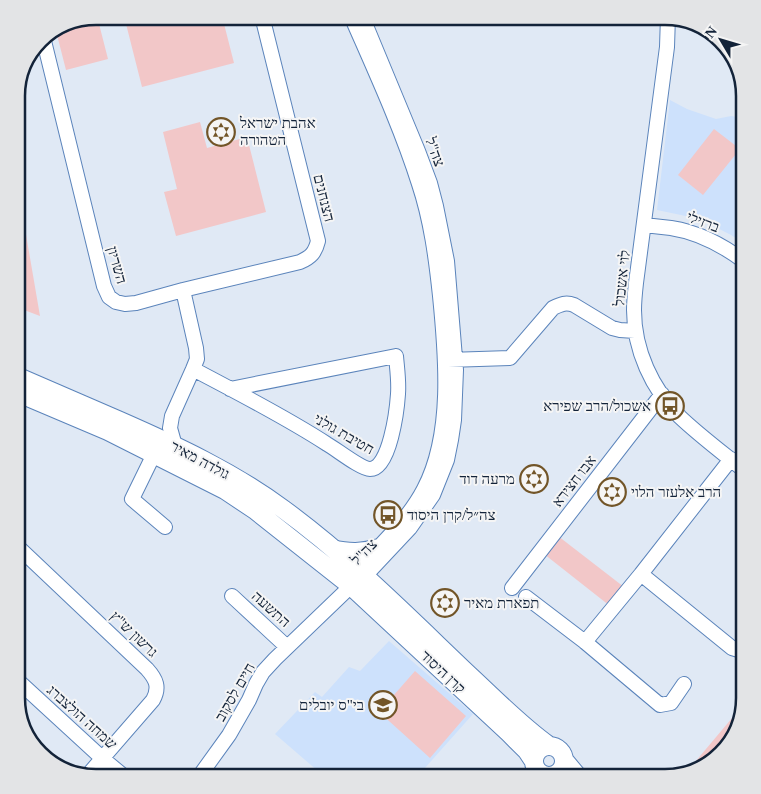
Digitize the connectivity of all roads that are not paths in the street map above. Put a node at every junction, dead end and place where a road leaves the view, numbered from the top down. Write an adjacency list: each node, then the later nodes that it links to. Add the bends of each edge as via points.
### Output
1 (264, 25): 10 (street, הצנחנים, via 318,241 316,250 300,262)
2 (355, 25): 12 (street, צה"ל, via 422,193)
3 (366, 25): 12 (street, צה"ל, via 418,151 436,206 446,261)
4 (668, 25): 7 (street, לוי אשכול)
5 (676, 26): 7 (street, לוי אשכול)
6 (45, 47): 10 (street, השריון, via 109,297 125,304 136,303)
7 (667, 47): 8 (street, לוי אשכול)
8 (644, 225): 9 (street, ברזילי, via 700,235); 11 (street, לוי אשכול, via 636,283)
9 (736, 255)
10 (183, 290): 13 (street, via 196,348)
11 (636, 331): 12 (street, via 612,328 574,304 561,304 553,308 510,358); 16 (street, לוי אשכול, via 646,368)
12 (450, 360): 25 (street, צה"ל, via 446,370 437,457 424,490); 29 (street, צה"ל, via 454,420 441,477 433,495 410,528)
13 (194, 369): 15 (street, חטיבת גולני); 18 (street)
14 (25, 380): 19 (main road, גולדה מאיר)
15 (230, 389): 15 (street, חטיבת גולני, via 328,369 396,356 396,416 381,462 369,469)
16 (662, 394): 22 (street, לוי אשכול, via 678,415); 30 (street, אבו חצירא)
17 (25, 396): 21 (main road, גולדה מאיר)
18 (172, 416): 19 (street, via 158,426); 20 (street, via 170,428)
19 (142, 431): 20 (main road, גולדה מאיר)
20 (174, 446): 26 (main road, גולדה מאיר, via 282,508)
21 (154, 454): 24 (street, via 132,499); 29 (main road, גולדה מאיר, via 225,490)
22 (731, 459): 23 (street, לוי אשכול); 28 (street)
23 (736, 463)
24 (165, 528)
25 (380, 546): 26 (street, via 356,551); 29 (street, צה"ל)
26 (330, 547): 29 (main road, גולדה מאיר)
27 (25, 554): 39 (street, גרשון ש"ץ, via 147,669 157,687 154,700)
28 (641, 574): 33 (street); 35 (street)
29 (357, 578): 34 (street, חיים לסקוב); 38 (main road, קרן היסוד); 44 (main road, קרן היסוד, via 519,743)
30 (512, 588)
31 (232, 596): 34 (street, התשעה)
32 (526, 598): 33 (street)
33 (585, 642): 36 (street, via 660,704 671,703)
34 (287, 647): 43 (street, חיים לסקוב, via 264,672 229,735)
35 (736, 649)
36 (684, 684)
37 (25, 687): 39 (street, שמחה הולצברג)
38 (548, 746): 40 (main road, via 559,749); 45 (main road, via 536,753)
39 (103, 759): 41 (street, גרשון ש"ץ); 42 (street, שמחה הולצברג)
40 (564, 760): 46 (main road); 47 (main road)
41 (94, 769)
42 (115, 769)
43 (204, 769)
44 (538, 769)
45 (540, 769)
46 (562, 769)
47 (572, 769)

